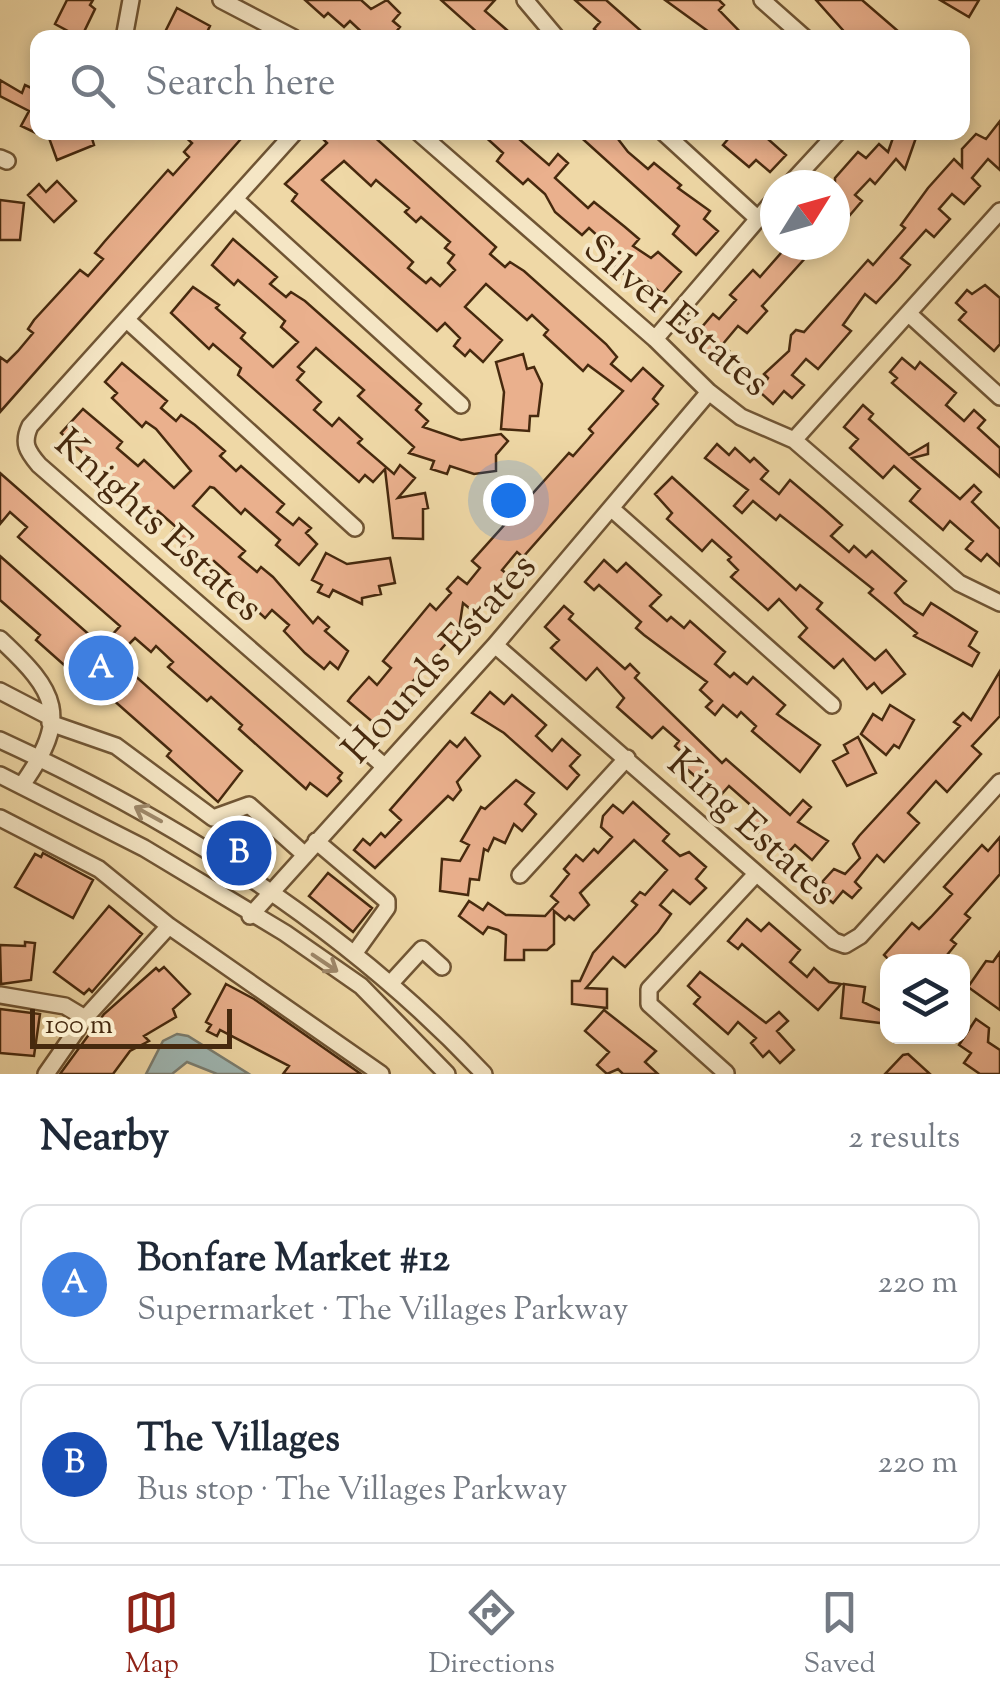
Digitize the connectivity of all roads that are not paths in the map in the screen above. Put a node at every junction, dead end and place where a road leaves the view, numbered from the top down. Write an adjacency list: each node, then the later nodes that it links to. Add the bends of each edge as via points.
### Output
1 (131, 0): 5 (street)
2 (221, 0): 6 (street)
3 (525, 0): 7 (street)
4 (762, 0): 8 (street)
5 (125, 30)
6 (279, 30)
7 (550, 30)
8 (796, 30)
9 (287, 140): 14 (street, Knights Estates)
10 (427, 140): 20 (street, Silver Estates)
11 (671, 140): 17 (street)
12 (830, 140): 13 (street)
13 (802, 170)
14 (236, 200): 19 (street, Knights Estates); 23 (street)
15 (1000, 211): 18 (street)
16 (760, 215): 17 (street)
17 (757, 218): 20 (street)
18 (909, 314): 22 (street); 24 (street)
19 (128, 321): 26 (street); 36 (street, Knights Estates, via 30,426 26,450)
20 (655, 339): 21 (street, Silver Estates)
21 (709, 392): 24 (street, Silver Estates, via 741,417); 25 (street, Hounds Estates)
22 (1000, 397)
23 (461, 405)
24 (794, 440): 27 (street, Silver Estates, via 959,582)
25 (613, 510): 28 (street, Hounds Estates); 31 (street)
26 (356, 528)
27 (1000, 603)
28 (495, 645): 34 (street, King Estates); 36 (street, Hounds Estates)
29 (4, 650): 32 (street, via 47,686)
30 (0, 691): 32 (street)
31 (832, 705)
32 (50, 720): 35 (street); 42 (street, via 116,746 213,818 249,805)
33 (0, 740): 35 (street)
34 (627, 758): 43 (street); 44 (street, King Estates)
35 (41, 759): 39 (street); 45 (street, one-way to 35, via 179,831)
36 (384, 766): 41 (street, Hounds Estates)
37 (0, 775): 39 (street)
38 (1000, 782): 44 (street, King Estates, via 860,936 844,945)
39 (22, 785): 46 (street, via 144,848)
40 (0, 818): 47 (street, via 100,869)
41 (316, 841): 42 (street, Hounds Estates); 48 (street, via 388,900)
42 (304, 854): 45 (street, Hounds Estates)
43 (520, 874)
44 (756, 874): 53 (street, via 649,989 649,1004)
45 (272, 894): 46 (street, Hounds Estates); 48 (street)
46 (250, 916): 56 (street, one-way to 56, via 361,986)
47 (170, 926): 52 (street); 55 (street)
48 (354, 954): 50 (street)
49 (442, 967): 50 (street, via 422,949)
50 (390, 984): 57 (street)
51 (0, 995): 52 (street, via 64,1006)
52 (85, 1018): 54 (street)
53 (726, 1073)
54 (46, 1074)
55 (381, 1074)
56 (446, 1074)
57 (484, 1074)

